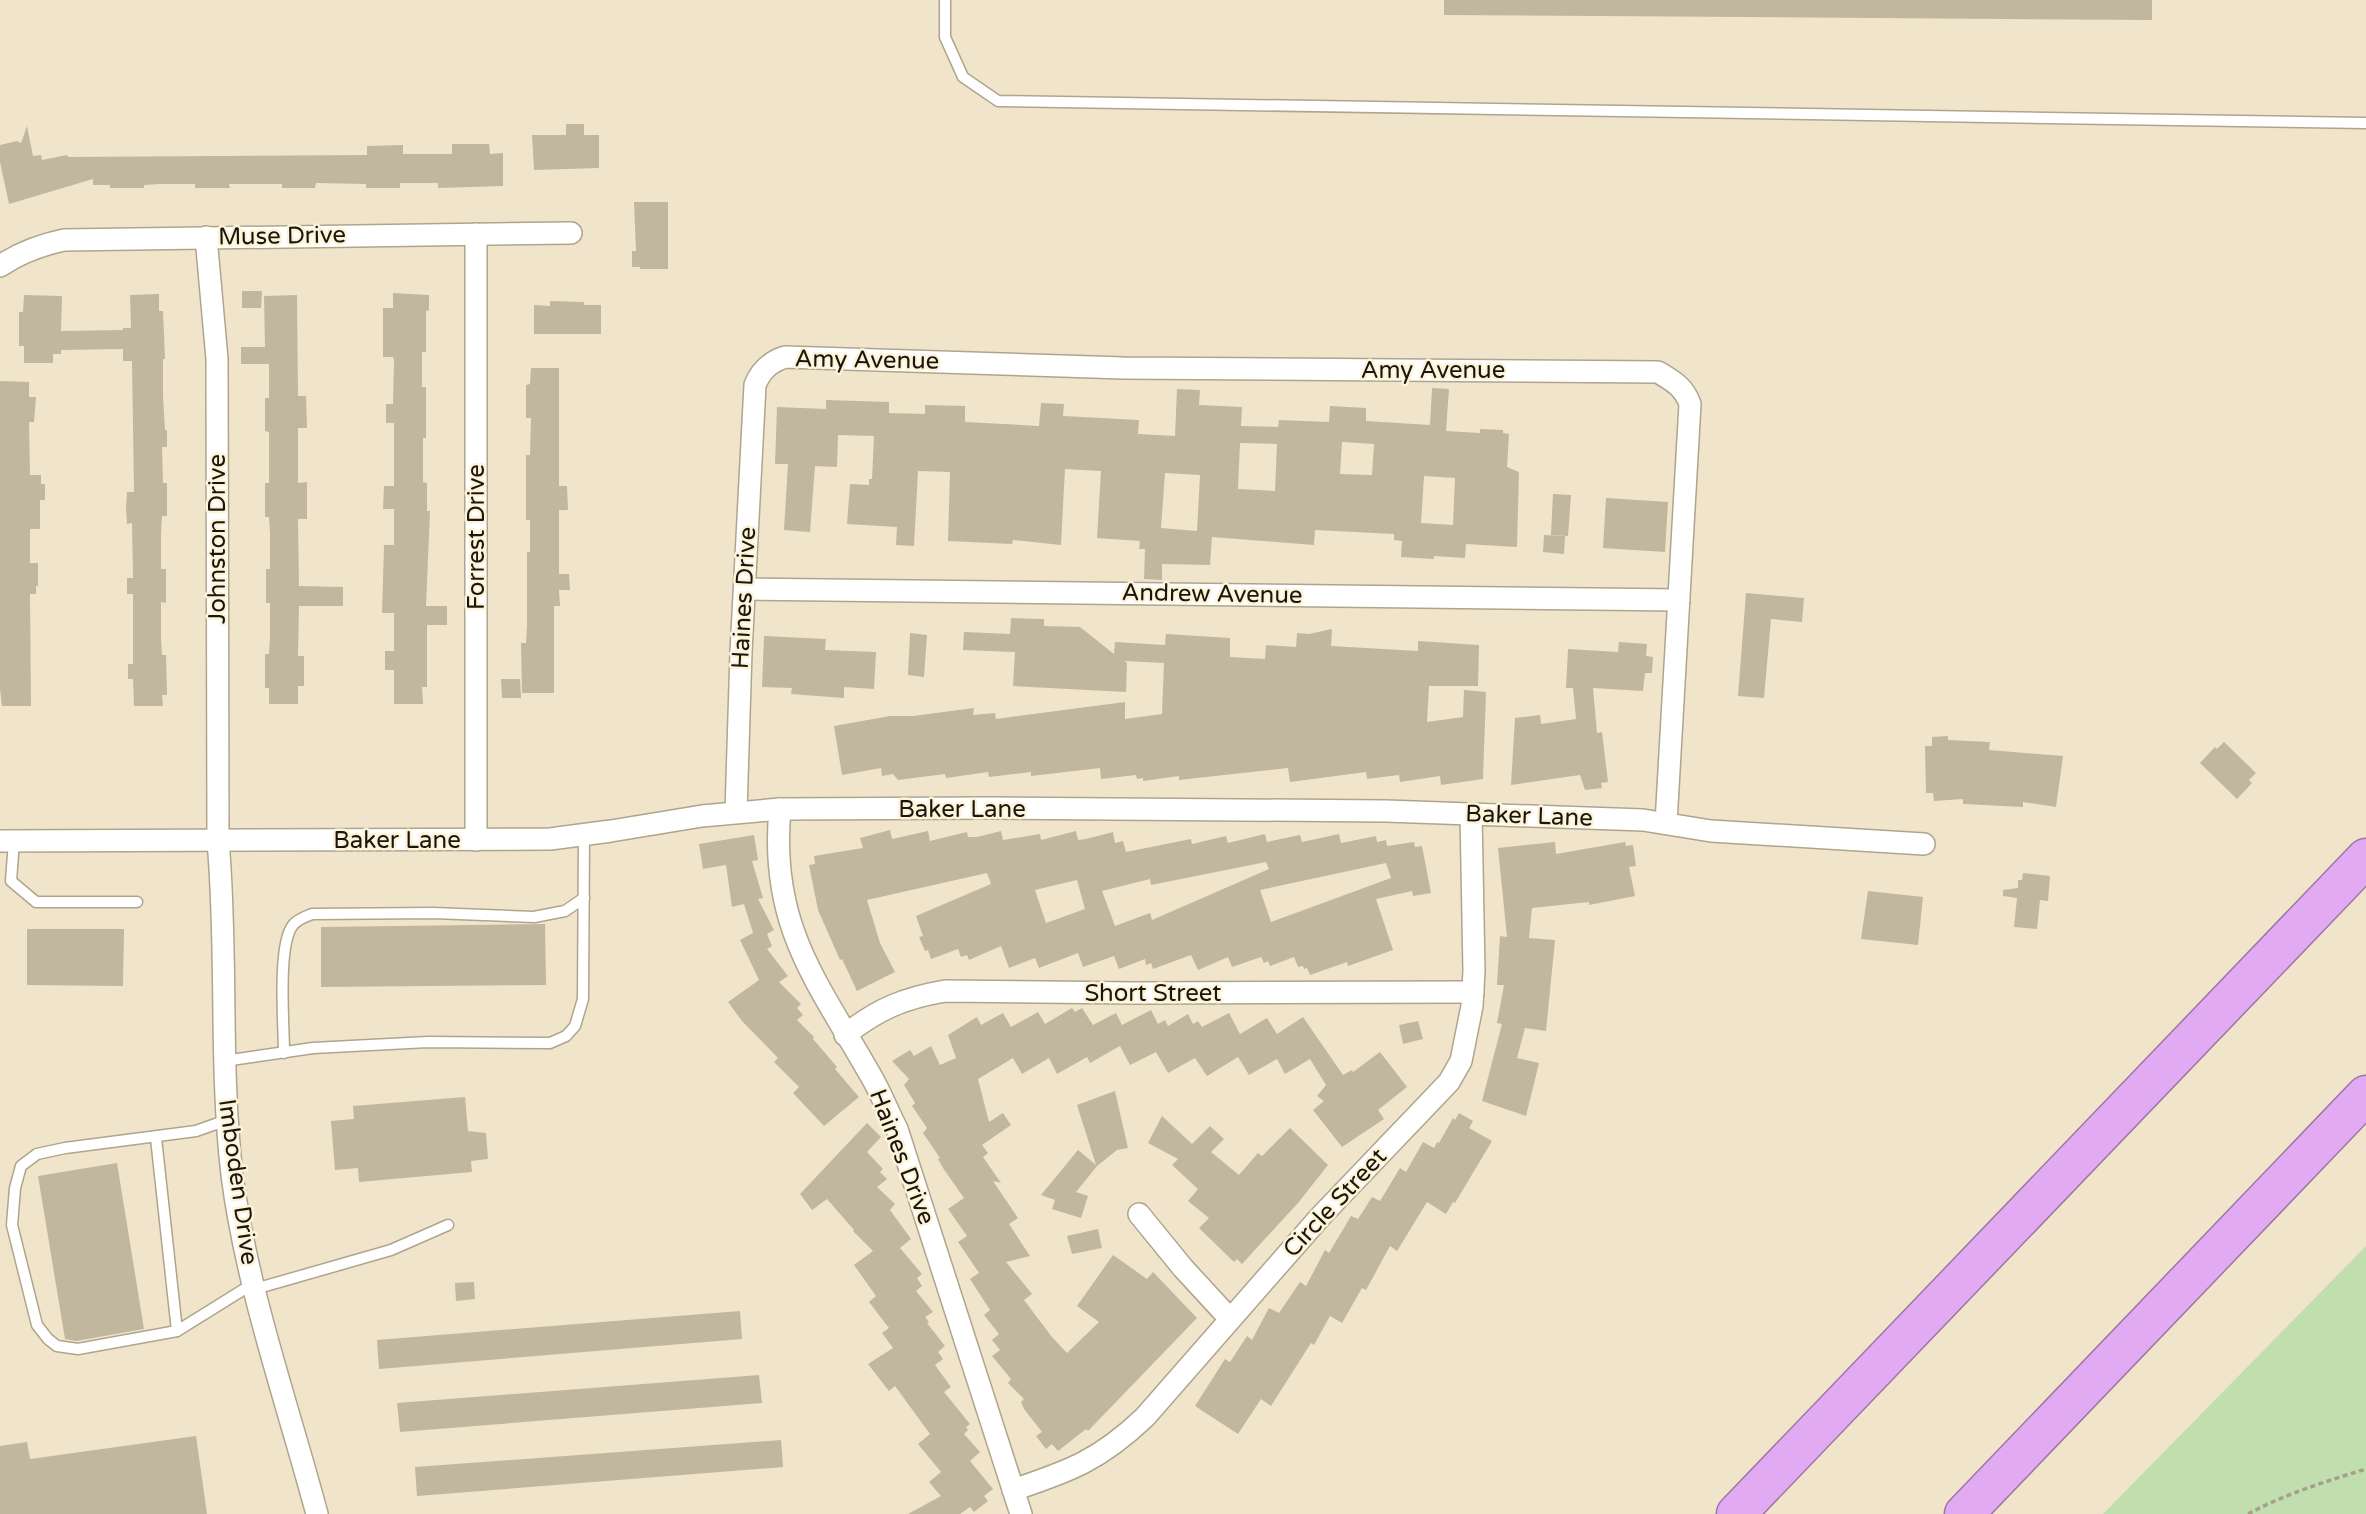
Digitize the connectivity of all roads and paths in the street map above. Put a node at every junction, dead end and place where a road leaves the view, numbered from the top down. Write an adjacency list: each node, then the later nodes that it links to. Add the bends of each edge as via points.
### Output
1 (945, 0): 2 (lane, via 945,37 963,77 998,101)
2 (2366, 123)
3 (571, 233): 4 (street, Muse Drive)
4 (476, 234): 5 (street, Muse Drive); 15 (street, Forrest Drive)
5 (206, 237): 6 (street, Muse Drive, via 64,240 17,254); 17 (street, Johnston Drive, via 216,359)
6 (0, 266)
7 (755, 385): 8 (street, Haines Drive); 9 (street, Amy Avenue, via 765,367 785,357 1122,368 1658,372 1678,383 1690,404)
8 (745, 589): 9 (street, Andrew Avenue); 11 (street, Haines Drive)
9 (1679, 600): 13 (street, Amy Avenue)
10 (780, 809): 11 (street, Baker Lane); 12 (street, Baker Lane); 23 (street, Haines Drive, via 780,876 786,909 810,972)
11 (736, 812): 14 (street, Baker Lane)
12 (1471, 814): 13 (street, Baker Lane); 22 (street, Circle Street)
13 (1666, 823): 18 (street, Baker Lane, via 1711,831)
14 (584, 835): 15 (street, Baker Lane); 20 (lane)
15 (476, 840): 17 (street, Baker Lane)
16 (7, 841): 17 (street, Baker Lane); 21 (lane, via 11,881 36,902)
17 (218, 841): 25 (street, Imboden Drive)
18 (1924, 844)
19 (2366, 858): 38 (highway)
20 (584, 898): 24 (lane, via 583,999 575,1026 566,1036 550,1043 428,1042); 24 (lane, via 565,911 534,917 372,913 302,918 292,926 284,946)
21 (137, 901)
22 (1473, 992): 23 (street, Short Street, via 945,991 890,1005); 32 (street, Circle Street, via 1467,1040 1449,1082)
23 (845, 1035): 35 (street, Haines Drive, via 897,1129)
24 (284, 1053): 25 (lane)
25 (224, 1061): 27 (street, Imboden Drive)
26 (2366, 1095): 39 (highway)
27 (227, 1119): 28 (lane, via 196,1131); 31 (street, Imboden Drive)
28 (156, 1138): 33 (lane); 33 (lane, via 37,1154 21,1166 12,1225 37,1325 57,1346 78,1349)
29 (1139, 1214): 32 (street)
30 (448, 1225): 31 (lane, via 391,1250)
31 (254, 1286): 33 (lane); 36 (street, Imboden Drive)
32 (1230, 1319): 35 (street, Circle Street, via 1125,1436 1070,1471)
33 (177, 1331)
34 (2366, 1469): 40 (path)
35 (1013, 1490): 37 (street, Haines Drive)
36 (317, 1514)
37 (1021, 1514)
38 (1736, 1514)
39 (1964, 1514)
40 (2248, 1514)

